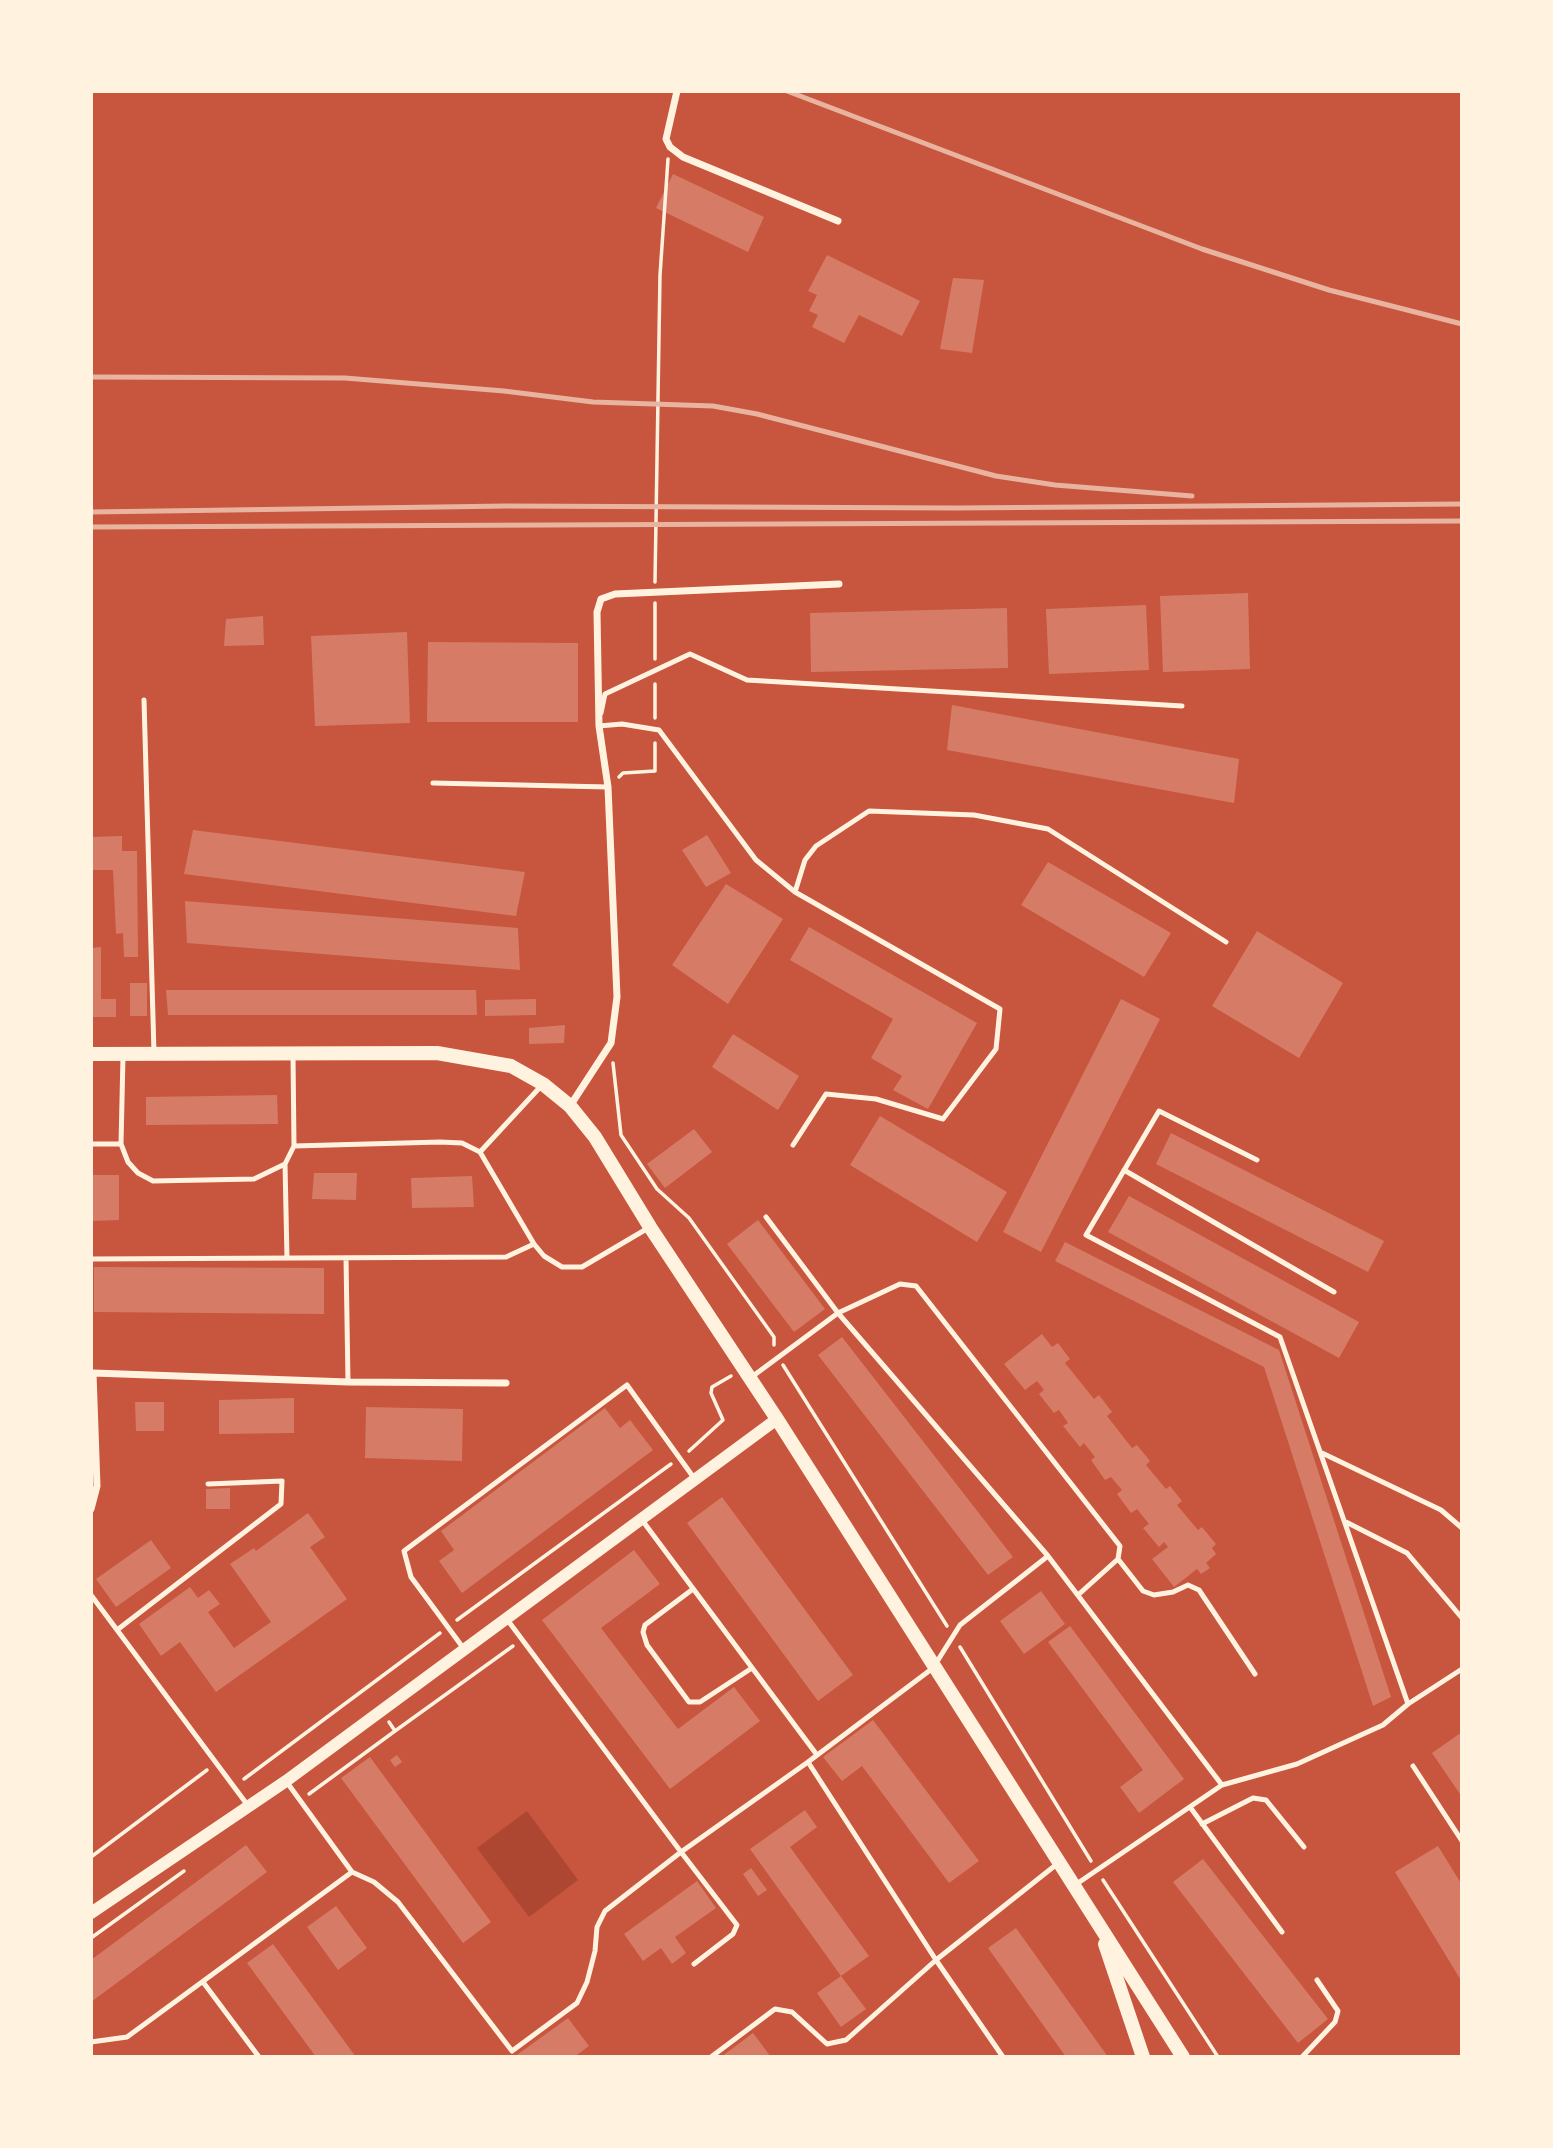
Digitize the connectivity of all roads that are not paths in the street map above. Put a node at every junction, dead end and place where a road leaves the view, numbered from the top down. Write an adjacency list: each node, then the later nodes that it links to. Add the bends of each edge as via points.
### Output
1 (677, 91): 2 (street, via 666,139 676,152)
2 (838, 221)
3 (839, 583): 6 (street, via 615,594 601,599 597,612)
4 (144, 700): 14 (lane)
5 (1182, 706): 6 (lane, via 747,680 690,654 605,694)
6 (599, 726): 8 (street); 9 (lane, via 622,724 659,730 756,860)
7 (433, 783): 8 (lane)
8 (608, 787): 16 (street, via 617,997 611,1043)
9 (796, 892): 10 (lane, via 805,860 816,846 869,811 974,815 1048,830); 19 (lane, via 1000,1009 996,1049 943,1119 876,1099 827,1094)
10 (1226, 942)
11 (293, 1051): 14 (main road); 15 (main road, via 437,1053 511,1066); 20 (lane)
12 (91, 1054): 13 (main road)
13 (123, 1054): 14 (main road); 18 (lane)
14 (154, 1054)
15 (543, 1084): 16 (main road); 21 (lane)
16 (570, 1106): 26 (main road, via 595,1137)
17 (91, 1144): 18 (lane)
18 (121, 1144): 23 (lane, via 128,1162 153,1181 254,1179)
19 (793, 1145)
20 (295, 1146): 21 (lane, via 440,1142 462,1143); 23 (lane)
21 (481, 1152): 27 (lane)
22 (1257, 1160): 24 (lane, via 1159,1111)
23 (285, 1164): 28 (lane)
24 (1124, 1170): 31 (lane); 38 (lane, via 1086,1235 1280,1337)
25 (766, 1217): 32 (lane)
26 (649, 1227): 27 (lane, via 582,1267 562,1267); 34 (main road)
27 (534, 1244): 29 (lane, via 506,1257)
28 (288, 1258): 29 (lane); 30 (lane)
29 (346, 1258): 35 (lane)
30 (91, 1259)
31 (1334, 1292)
32 (838, 1313): 34 (lane, via 778,1357); 45 (lane); 46 (lane, via 900,1284 916,1286 1120,1546)
33 (92, 1373): 35 (street); 41 (street, via 97,1486)
34 (747, 1373): 37 (main road)
35 (348, 1382): 36 (street)
36 (506, 1383)
37 (777, 1419): 39 (street); 55 (main road)
38 (1322, 1453): 43 (lane); 44 (lane, via 1441,1510)
39 (694, 1478): 42 (street); 53 (lane, via 627,1385 404,1550 411,1577)
40 (208, 1484): 52 (lane, via 282,1481 281,1504)
41 (91, 1509)
42 (640, 1517): 47 (lane); 50 (street)
43 (1346, 1522): 51 (lane, via 1407,1553); 58 (lane)
44 (1462, 1528)
45 (1048, 1556): 49 (lane); 55 (lane, via 960,1625)
46 (1118, 1559): 49 (lane); 57 (lane, via 1143,1591 1154,1595 1188,1584 1199,1590)
47 (693, 1588): 54 (lane); 54 (lane, via 645,1625 643,1632 647,1645 689,1702 700,1702)
48 (91, 1595): 52 (lane)
49 (1078, 1595): 63 (lane)
50 (505, 1618): 53 (street); 69 (lane)
51 (1462, 1618)
52 (117, 1630): 64 (lane)
53 (464, 1649): 62 (street)
54 (752, 1668): 59 (lane)
55 (933, 1668): 59 (lane); 70 (main road)
56 (1462, 1669): 58 (lane)
57 (1255, 1674)
58 (1408, 1704): 63 (lane, via 1383,1725 1297,1764)
59 (817, 1755): 60 (lane)
60 (808, 1762): 69 (lane); 76 (lane)
61 (1413, 1766): 67 (lane)
62 (286, 1782): 64 (street); 71 (lane)
63 (1222, 1785): 65 (lane)
64 (249, 1807): 73 (street)
65 (1190, 1807): 66 (lane); 72 (lane)
66 (1202, 1824): 68 (lane, via 1253,1798 1266,1800); 75 (lane)
67 (1462, 1841)
68 (1304, 1847)
69 (681, 1852): 77 (lane, via 737,1925 733,1934); 81 (lane, via 605,1911 597,1927 587,1982 576,2003)
70 (1059, 1862): 72 (main road); 76 (lane)
71 (352, 1872): 79 (lane); 81 (lane, via 374,1882 398,1902)
72 (1075, 1885): 74 (main road)
73 (91, 1913)
74 (1098, 1923): 86 (main road); 87 (main road)
75 (1282, 1932)
76 (936, 1960): 84 (lane, via 846,2040 827,2044 792,2012 775,2009); 85 (lane)
77 (694, 1964)
78 (1317, 1980): 88 (lane, via 1338,2011 1335,2022)
79 (203, 1982): 80 (lane, via 127,2037); 82 (lane)
80 (91, 2042)
81 (512, 2051): 83 (lane)
82 (259, 2057)
83 (503, 2057)
84 (711, 2057)
85 (1003, 2057)
86 (1143, 2057)
87 (1183, 2057)
88 (1302, 2057)

